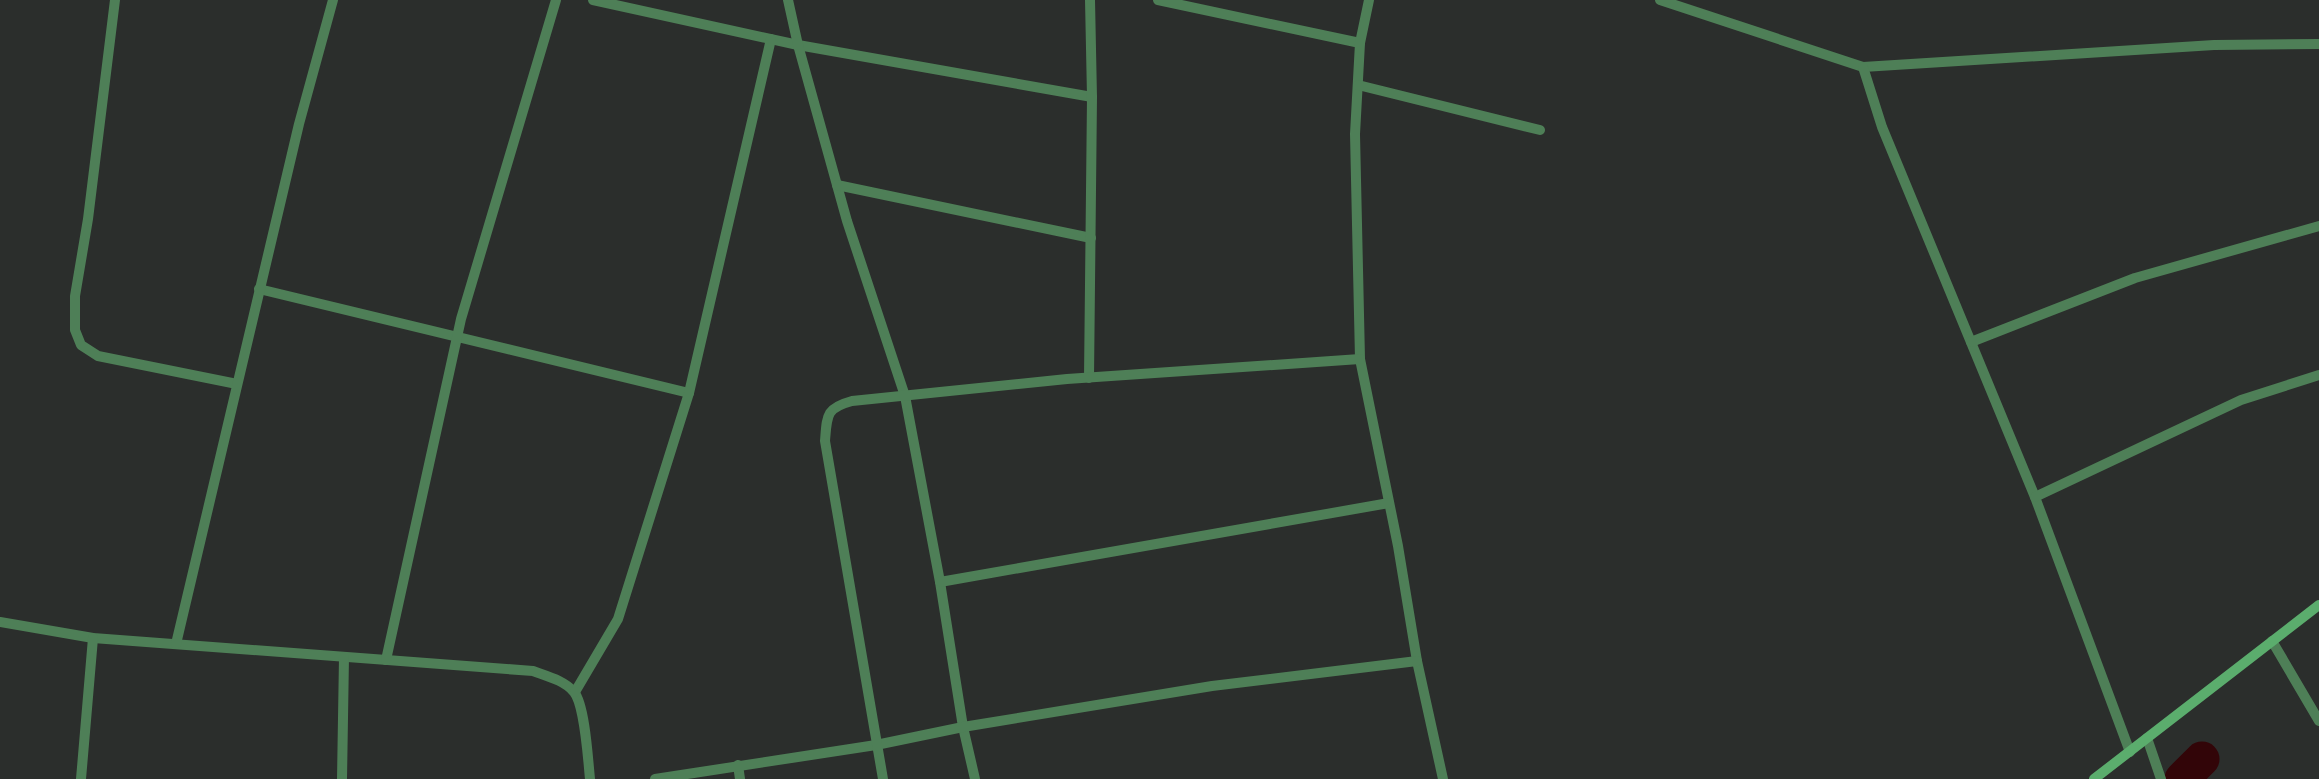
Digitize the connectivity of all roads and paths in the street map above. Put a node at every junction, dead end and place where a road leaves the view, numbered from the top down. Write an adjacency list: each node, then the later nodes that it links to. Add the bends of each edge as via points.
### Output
1 (115, 0): 27 (street, via 88,219 75,296 75,330 81,345 98,356)
2 (333, 0): 21 (street)
3 (556, 0): 22 (street)
4 (594, 0): 10 (street)
5 (788, 0): 13 (street)
6 (1090, 0): 16 (street)
7 (1158, 0): 11 (street)
8 (1369, 0): 11 (street)
9 (1660, 0): 14 (street)
10 (771, 39): 13 (street); 28 (street)
11 (1360, 42): 15 (street)
12 (2319, 44): 14 (street, via 2214,45)
13 (798, 45): 16 (street); 18 (street)
14 (1862, 67): 23 (street, via 1882,127)
15 (1358, 85): 17 (street); 24 (street, via 1355,134)
16 (1092, 97): 20 (street)
17 (1540, 130)
18 (837, 185): 20 (street); 29 (street)
19 (2319, 226): 23 (street, via 2134,278)
20 (1091, 238): 26 (street)
21 (259, 289): 22 (street); 27 (street)
22 (457, 336): 28 (street); 39 (street)
23 (1971, 342): 30 (street)
24 (1360, 360): 26 (street); 31 (street)
25 (2319, 376): 30 (street, via 2241,400)
26 (1089, 378): 29 (street)
27 (237, 384): 37 (street)
28 (688, 393): 41 (street, via 618,619)
29 (905, 396): 32 (street); 45 (street, via 836,405 826,425 825,441)
30 (2035, 497): 46 (street)
31 (1389, 503): 32 (street); 40 (street)
32 (940, 582): 43 (street)
33 (2319, 605): 36 (main road)
34 (0, 622): 35 (street)
35 (93, 638): 37 (street); 48 (street)
36 (2272, 641): 42 (street); 44 (main road)
37 (176, 644): 38 (street)
38 (344, 657): 39 (street); 49 (street)
39 (386, 660): 41 (street, via 533,672 560,681)
40 (1417, 661): 43 (street, via 1212,686); 55 (street)
41 (575, 692): 50 (street, via 582,716)
42 (2319, 721)
43 (963, 727): 45 (street); 54 (street)
44 (2146, 738): 46 (main road); 57 (street)
45 (876, 745): 47 (street); 53 (street)
46 (2130, 752): 56 (main road)
47 (738, 765): 51 (street); 52 (street)
48 (81, 779)
49 (342, 779)
50 (590, 779)
51 (655, 779)
52 (740, 779)
53 (883, 779)
54 (975, 779)
55 (1443, 779)
56 (2094, 779)
57 (2161, 779)

